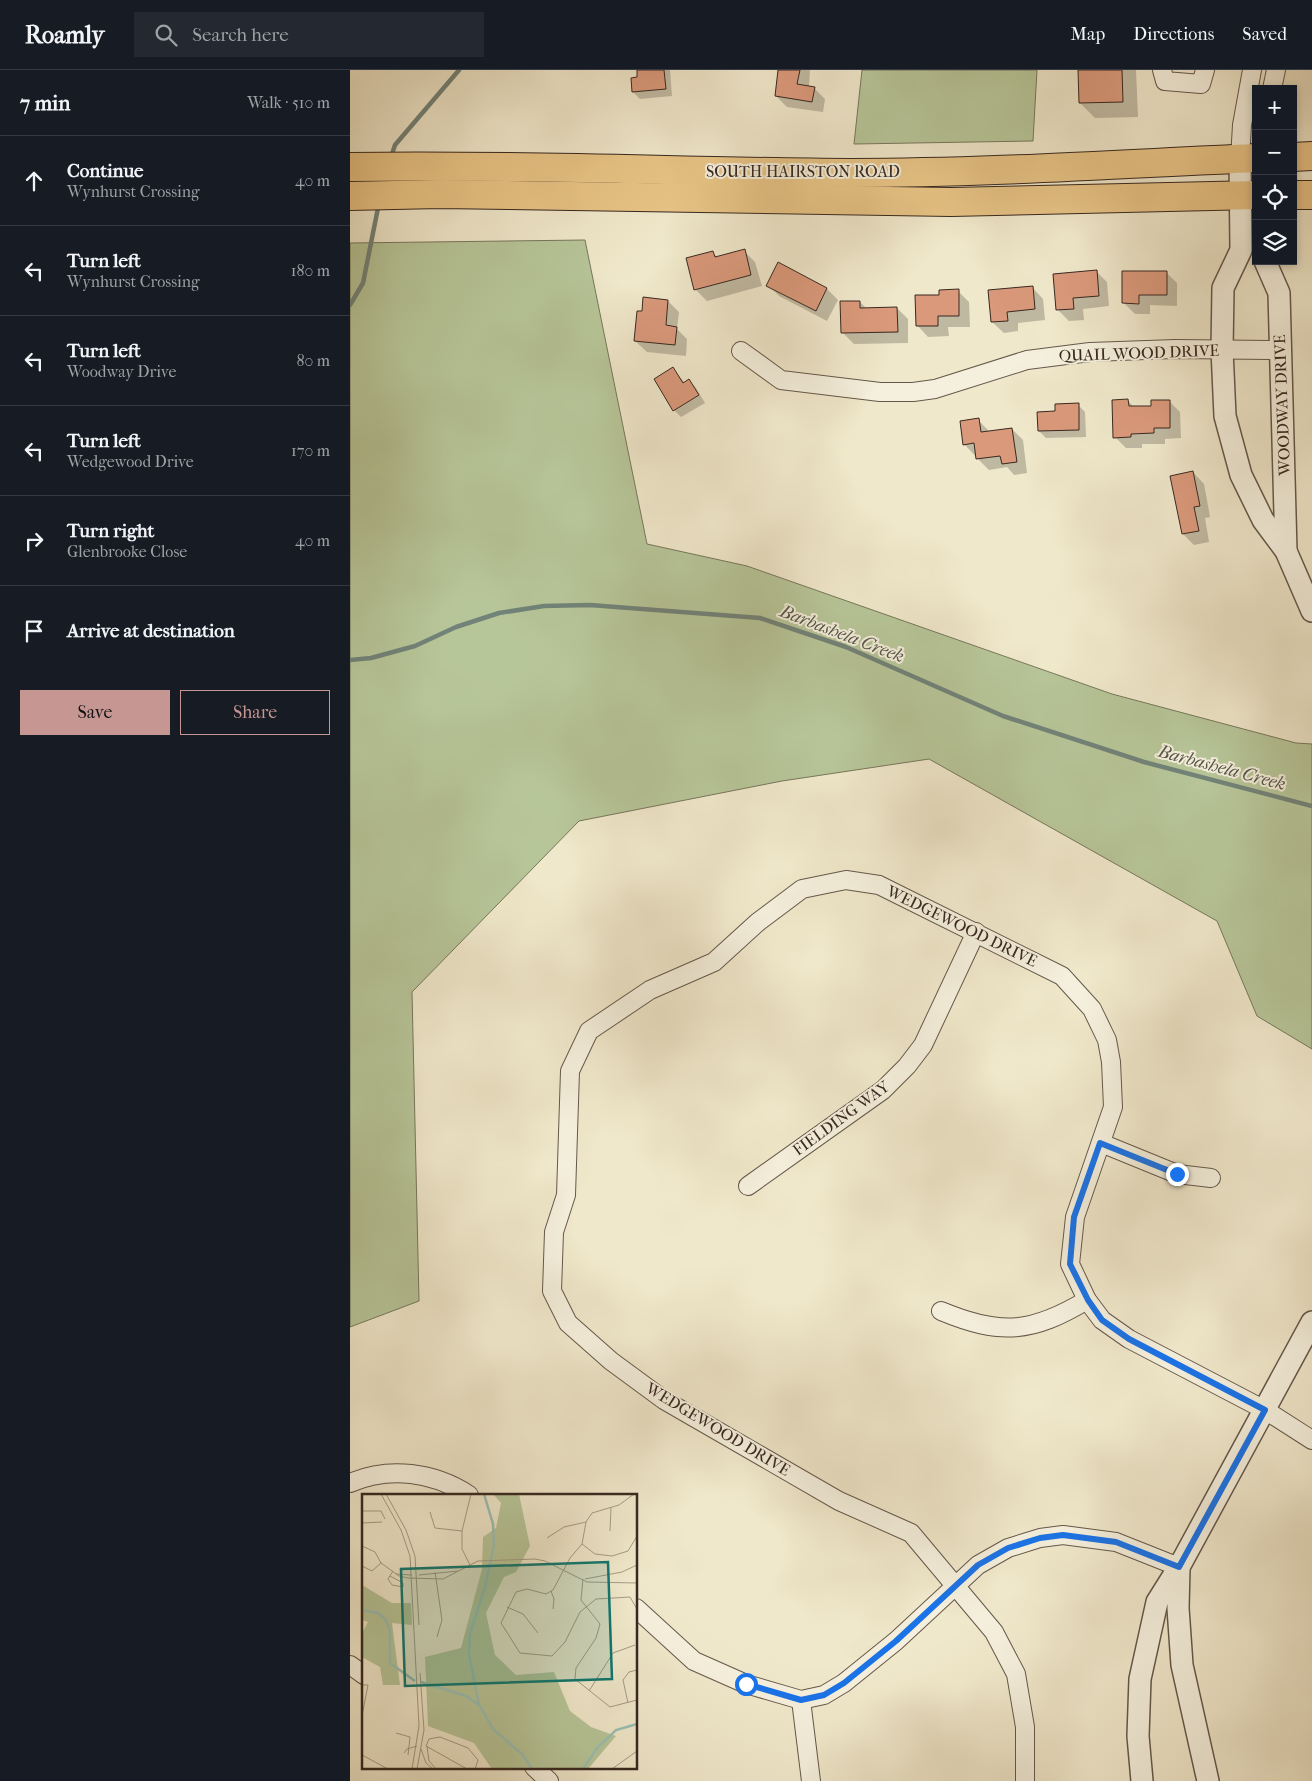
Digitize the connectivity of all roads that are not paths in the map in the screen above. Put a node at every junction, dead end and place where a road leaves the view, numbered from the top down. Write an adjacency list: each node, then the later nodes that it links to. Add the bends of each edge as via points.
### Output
1 (1162, 70): 2 (street, via 1165,81 1201,84)
2 (1205, 70)
3 (1252, 70): 6 (street)
4 (1276, 70): 5 (street)
5 (1273, 85)
6 (1251, 101): 9 (street, via 1242,125)
7 (1312, 156): 8 (main road)
8 (1297, 157)
9 (1248, 159): 10 (main road, SOUTH HAIRSTON ROAD, via 851,173); 11 (street, WOODWAY DRIVE)
10 (350, 167)
11 (1248, 195): 14 (main road, SOUTH HAIRSTON ROAD, via 951,202 439,194); 16 (street, WOODWAY DRIVE, via 1241,250 1223,288)
12 (1297, 195): 13 (main road)
13 (1312, 195)
14 (350, 196)
15 (1267, 265): 17 (street, WOODWAY DRIVE, via 1280,294)
16 (1222, 350): 17 (street, QUAIL WOOD DRIVE); 18 (street, QUAIL WOOD DRIVE, via 1090,352 1027,360 957,383 913,392 880,392 781,380); 19 (street, WOODWAY DRIVE, via 1225,416 1241,475 1263,520)
17 (1280, 350): 19 (street, WOODWAY DRIVE)
18 (742, 352)
19 (1286, 551): 20 (street, WOODWAY DRIVE)
20 (1312, 611)
21 (976, 932): 22 (street, WEDGEWOOD DRIVE, via 1062,976 1092,1009 1107,1040 1111,1062 1113,1108); 24 (street, FIELDING WAY, via 923,1045 907,1066 883,1090); 33 (street, WEDGEWOOD DRIVE, via 880,885 846,880 812,885 758,922 714,962 650,990 589,1031 570,1071 566,1195 554,1232 552,1257 552,1291 568,1323 611,1361 664,1400 839,1501 911,1534)
22 (1100, 1143): 23 (street, via 1177,1174); 25 (street, WEDGEWOOD DRIVE, via 1074,1217 1070,1264)
23 (1211, 1178)
24 (748, 1186)
25 (1088, 1300): 26 (street, via 1063,1315 1026,1328 1004,1329 976,1324); 28 (street, WEDGEWOOD DRIVE, via 1102,1320 1129,1339)
26 (941, 1311)
27 (1312, 1322): 28 (street)
28 (1265, 1410): 29 (street, WEDGEWOOD DRIVE); 32 (street)
29 (1312, 1440)
30 (350, 1483): 31 (street, via 385,1473 430,1476 451,1483)
31 (468, 1494)
32 (1179, 1567): 33 (street, via 1116,1542 1063,1535 1008,1548 978,1565); 42 (street, via 1157,1602 1140,1679 1138,1736); 43 (street, via 1182,1665)
33 (956, 1586): 37 (street, via 844,1683 824,1695); 41 (street, WEDGEWOOD DRIVE, via 994,1632 1016,1674 1025,1727)
34 (638, 1610): 37 (street, via 694,1661 746,1684)
35 (350, 1666): 36 (street)
36 (362, 1674)
37 (801, 1700): 40 (street)
38 (535, 1768): 39 (street)
39 (549, 1781)
40 (811, 1781)
41 (1025, 1781)
42 (1142, 1781)
43 (1208, 1781)

